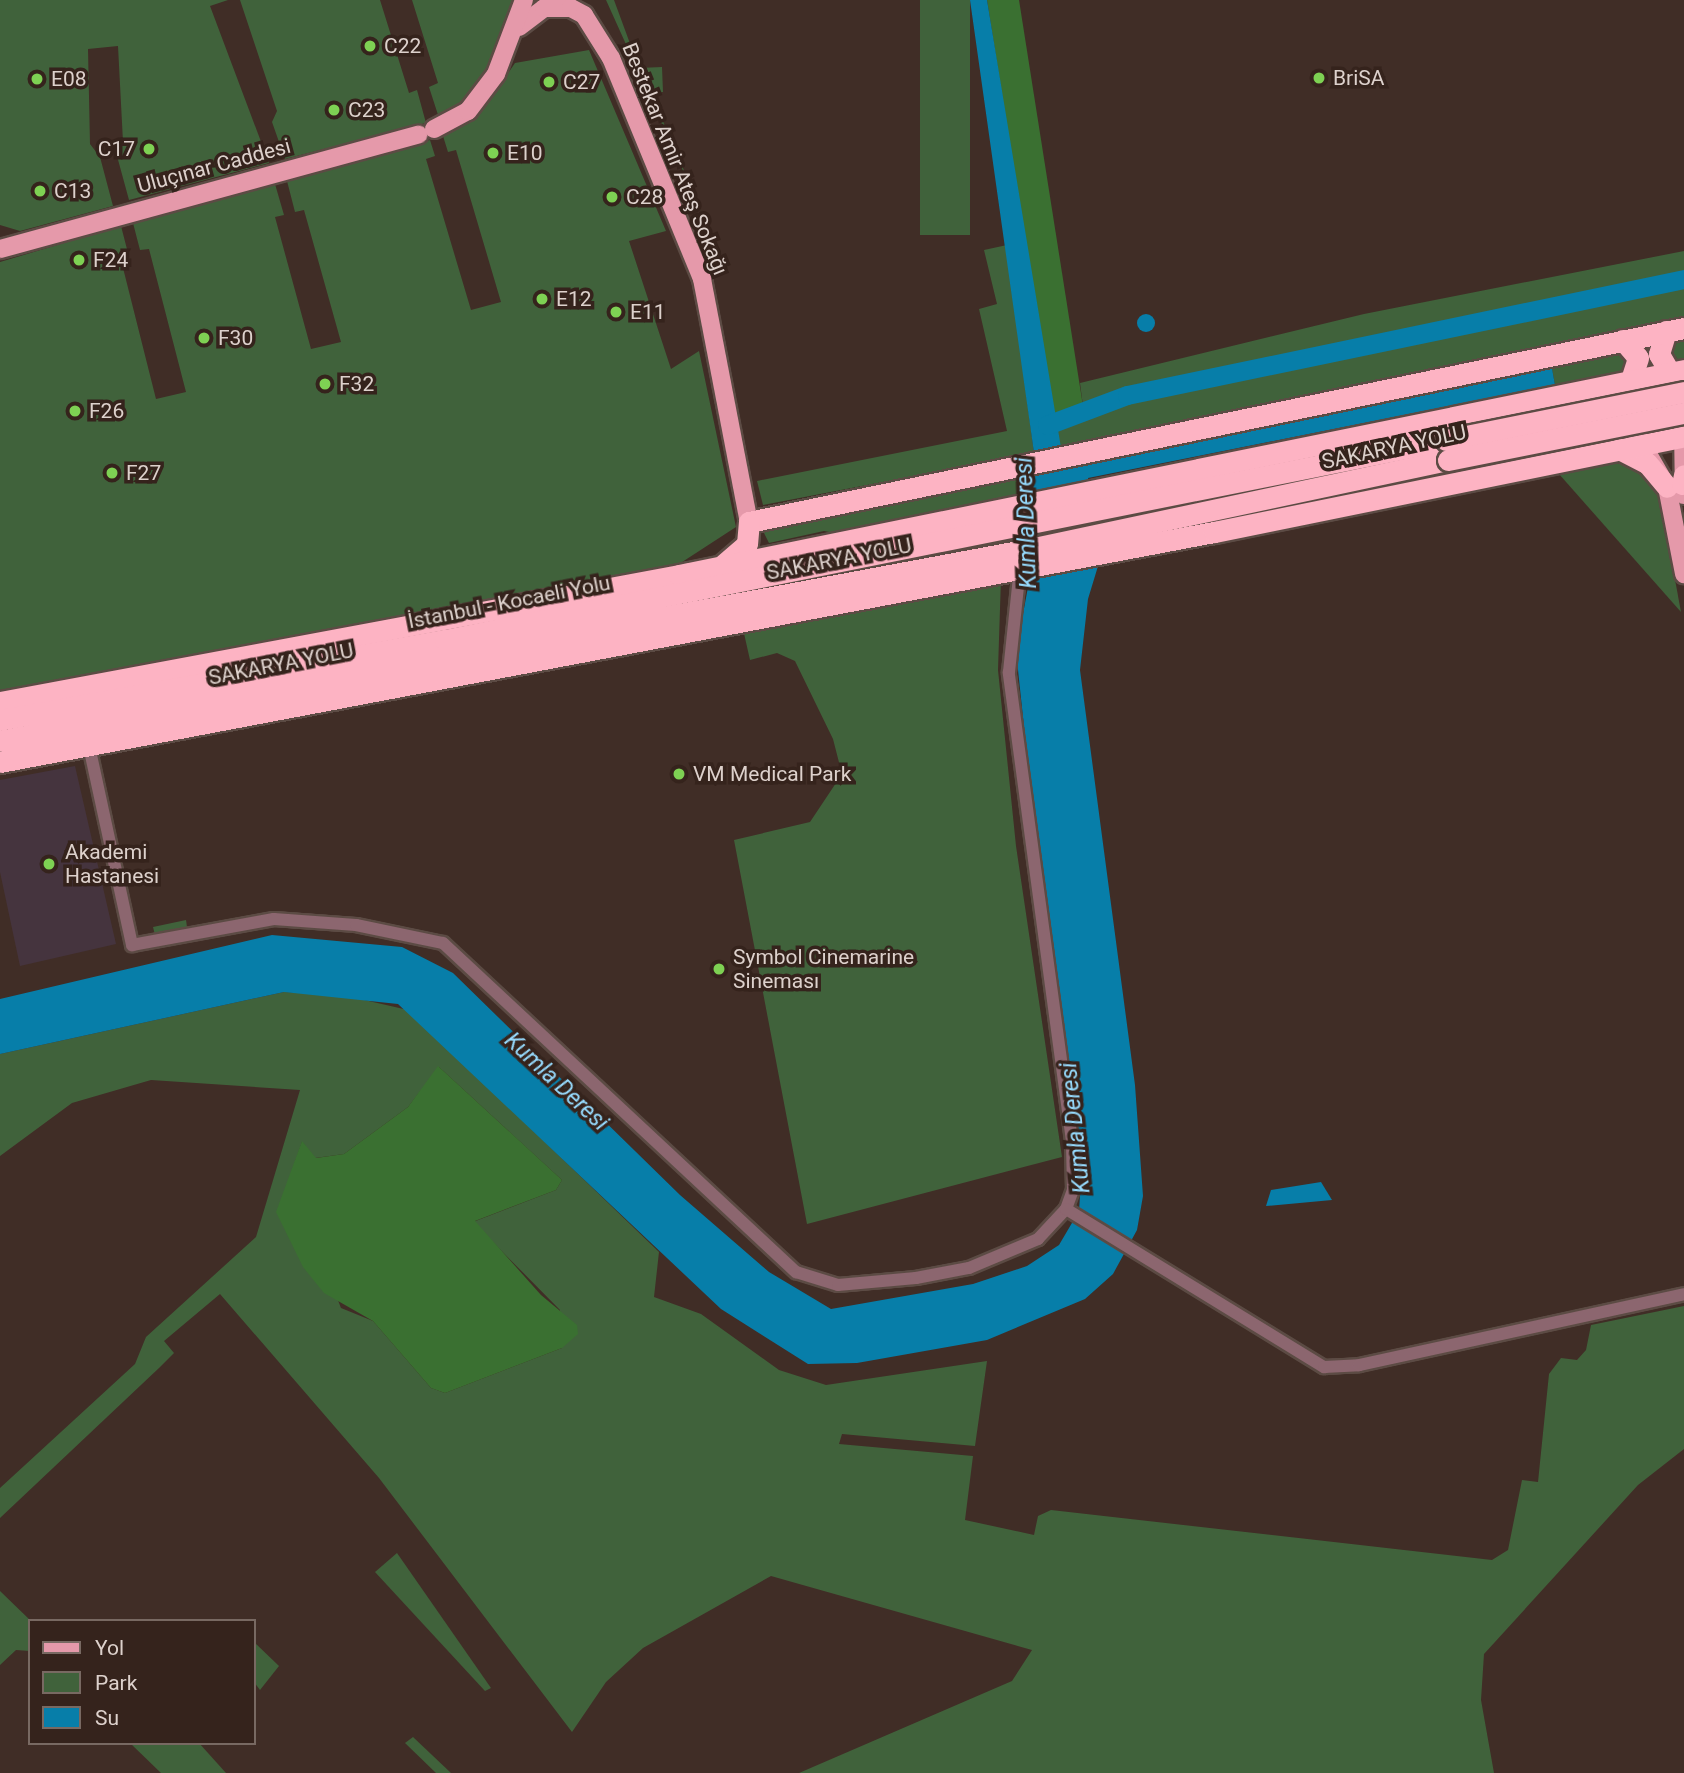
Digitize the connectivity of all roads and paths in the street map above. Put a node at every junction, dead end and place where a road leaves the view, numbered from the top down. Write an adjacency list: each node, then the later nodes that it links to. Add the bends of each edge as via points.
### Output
1 (524, 0): 4 (main road, Uluçınar Caddesi)
2 (566, 0): 3 (main road)
3 (584, 5): 4 (main road, via 557,6 531,15); 5 (main road, Bestekar Amir Ateş Sokağı); 5 (main road)
4 (519, 27): 7 (main road, Uluçınar Caddesi, via 475,103 426,131)
5 (611, 58): 25 (main road, Bestekar Amir Ateş Sokağı, via 702,279)
6 (0, 235): 7 (main road)
7 (20, 241): 8 (main road, Uluçınar Caddesi)
8 (0, 249)
9 (1675, 329): 10 (highway); 11 (highway, via 1659,354)
10 (1623, 340): 12 (highway, via 1638,358); 25 (highway)
11 (1677, 371): 12 (highway); 14 (main road)
12 (1631, 380): 13 (highway); 17 (main road, via 1624,413)
13 (1585, 389): 20 (highway); 21 (highway, via 1600,404 1605,419 1604,434)
14 (1684, 392): 19 (highway, bridge)
15 (1684, 413): 19 (highway, SAKARYA YOLU, bridge)
16 (1683, 431): 17 (highway); 22 (main road)
17 (1647, 443): 18 (highway); 22 (main road)
18 (1619, 449): 21 (highway); 22 (highway)
19 (1447, 450): 23 (highway); 26 (highway, SAKARYA YOLU)
20 (1277, 453): 23 (highway); 24 (highway, via 1090,489)
21 (1590, 454): 26 (highway, via 1298,514)
22 (1679, 485): 30 (main road)
23 (1129, 504): 24 (highway, via 1094,511)
24 (1024, 514): 27 (highway); 32 (highway, İstanbul - Kocaeli Yolu)
25 (749, 522): 27 (highway, via 765,549); 29 (highway, via 747,544)
26 (1105, 540): 28 (highway, SAKARYA YOLU)
27 (838, 541): 29 (highway)
28 (1027, 561): 33 (highway, SAKARYA YOLU); 34 (highway); 36 (street, via 1009,672 1072,1141 1074,1175)
29 (722, 566): 31 (highway)
30 (1684, 573)
31 (0, 702)
32 (0, 720)
33 (0, 741)
34 (89, 746): 35 (highway); 36 (street, via 132,945 274,919 356,925 443,943 760,1243 815,1281 867,1285 969,1268 1038,1240)
35 (0, 762)
36 (1068, 1211): 37 (street, via 1140,1250 1308,1363 1324,1367 1359,1365)
37 (1684, 1294)

